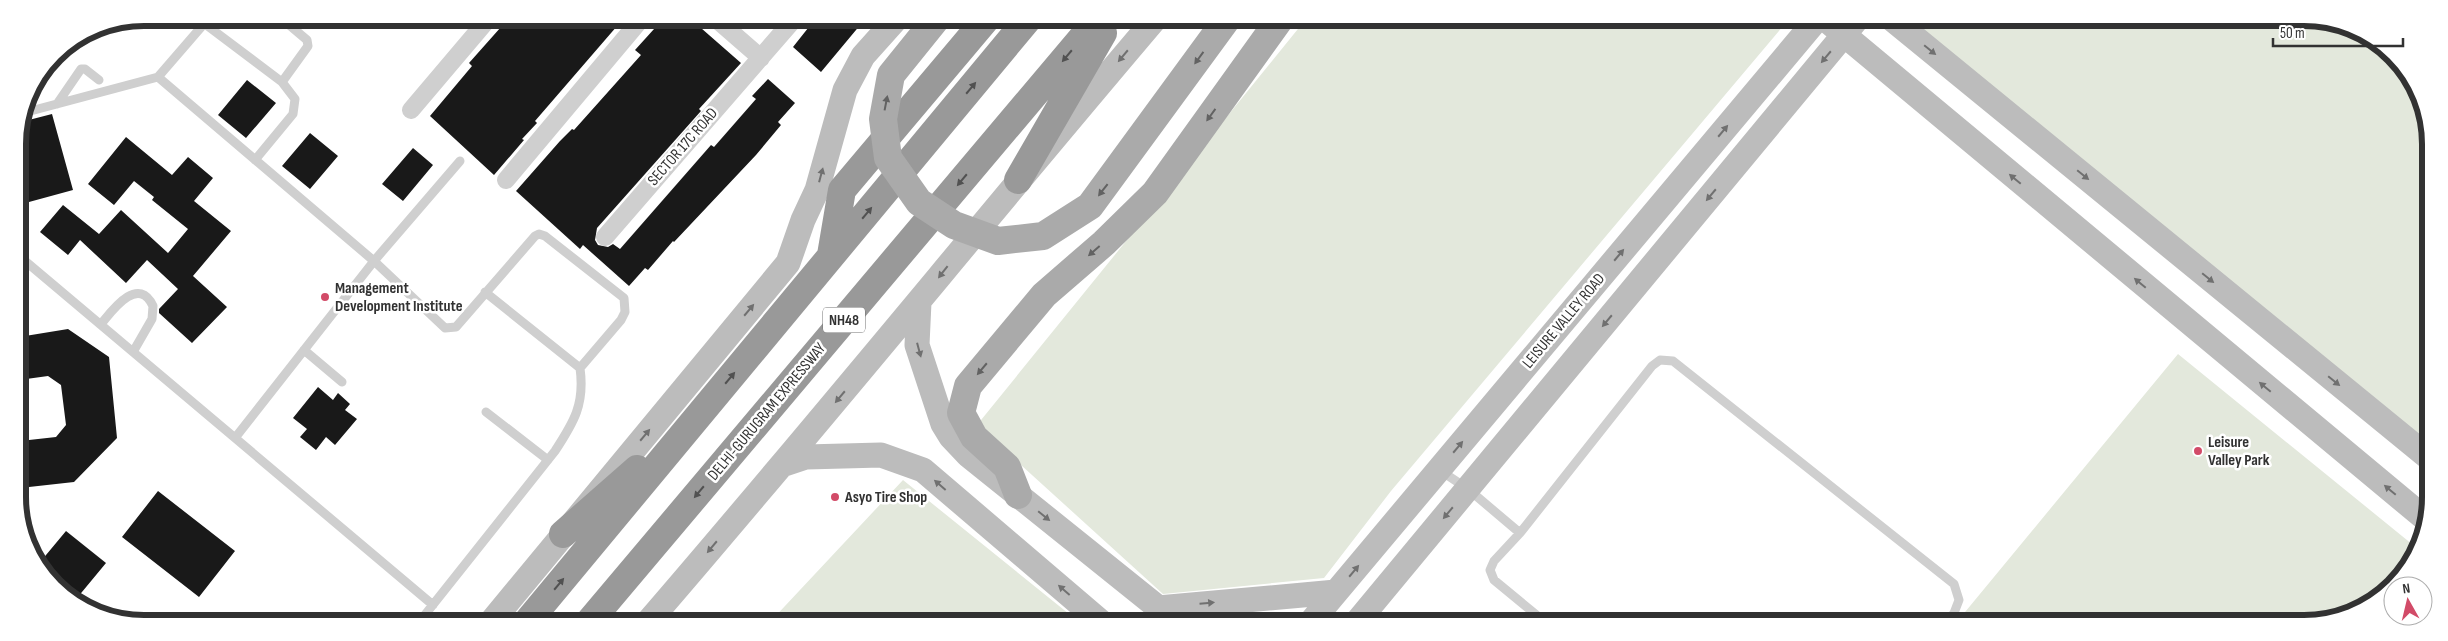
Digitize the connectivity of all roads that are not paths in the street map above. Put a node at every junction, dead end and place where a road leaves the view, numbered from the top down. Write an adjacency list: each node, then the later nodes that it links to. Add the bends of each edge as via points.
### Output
1 (198, 26): 21 (lane)
2 (211, 26): 23 (lane)
3 (291, 26): 23 (lane, via 308,40 308,46)
4 (482, 26): 25 (street)
5 (635, 26): 29 (street)
6 (724, 26): 20 (street)
7 (788, 26): 20 (street, SECTOR 17C ROAD)
8 (890, 26): 53 (street, one-way to 8, via 788,263 817,190 845,90 863,56)
9 (931, 26): 15 (main road, one-way to 9, bridge, via 1090,206 1043,236 998,240 954,225 919,202 888,158 883,119 891,75)
10 (980, 26): 32 (highway, via 842,190)
11 (1021, 26): 32 (highway, one-way to 11)
12 (1092, 26): 63 (highway, DELHI-GURUGRAM EXPRESSWAY / NH48, one-way to 63)
13 (1107, 26): 30 (highway)
14 (1149, 26): 30 (street, one-way to 30)
15 (1222, 26)
16 (1275, 26): 50 (main road, one-way to 50, via 1155,193 1044,295 968,386 961,413 974,437 1007,467)
17 (1810, 26): 48 (street, LEISURE VALLEY ROAD, one-way to 17)
18 (1899, 26): 45 (street, one-way to 45)
19 (1850, 28): 49 (street, LEISURE VALLEY ROAD, one-way to 49); 51 (street, one-way to 19)
20 (762, 58): 31 (street, SECTOR 17C ROAD)
21 (158, 78): 24 (lane); 27 (lane)
22 (99, 80): 24 (lane, via 81,69)
23 (282, 82): 27 (lane, via 295,99 293,114)
24 (57, 104): 26 (lane)
25 (411, 110)
26 (31, 111)
27 (255, 160): 33 (lane)
28 (460, 161): 33 (lane)
29 (506, 180)
30 (1018, 180): 36 (street, one-way to 36)
31 (605, 237)
32 (830, 257): 42 (highway, one-way to 32)
33 (374, 261): 35 (lane, via 445,328 456,327); 38 (lane)
34 (27, 262): 37 (lane)
35 (485, 292): 40 (lane); 40 (lane, via 539,234 624,298 625,312 621,320)
36 (919, 302): 47 (street, one-way to 47); 50 (street, one-way to 50, via 917,345 944,424 968,455)
37 (100, 324): 39 (lane); 39 (lane, via 126,297 136,294 146,298 152,306 152,320)
38 (304, 350): 41 (lane); 44 (lane)
39 (134, 352): 44 (lane)
40 (580, 368): 46 (lane, via 581,403 572,425)
41 (342, 382)
42 (706, 407): 53 (highway); 62 (highway, one-way to 42)
43 (486, 412): 46 (lane)
44 (235, 438): 55 (lane)
45 (2422, 452)
46 (548, 460): 55 (lane)
47 (782, 465): 64 (street, one-way to 64); 65 (street, one-way to 47, via 923,470 881,455 806,457)
48 (1439, 469): 49 (lane); 54 (street, LEISURE VALLEY ROAD, one-way to 48)
49 (1468, 489): 52 (lane); 57 (street, LEISURE VALLEY ROAD, one-way to 57)
50 (1018, 495): 66 (street, one-way to 66)
51 (2420, 514)
52 (1520, 533): 58 (lane, via 1494,561 1490,570 1494,580); 59 (lane, via 1652,366 1660,360 1673,361 1954,584 1959,600)
53 (563, 534): 61 (street)
54 (1336, 592): 56 (street, LEISURE VALLEY ROAD); 67 (street, one-way to 54)
55 (433, 605): 60 (lane)
56 (1317, 614)
57 (1363, 614)
58 (1537, 614)
59 (1953, 614)
60 (425, 615)
61 (497, 615)
62 (533, 615)
63 (596, 615)
64 (654, 615)
65 (1091, 615)
66 (1167, 615)
67 (1170, 615)

